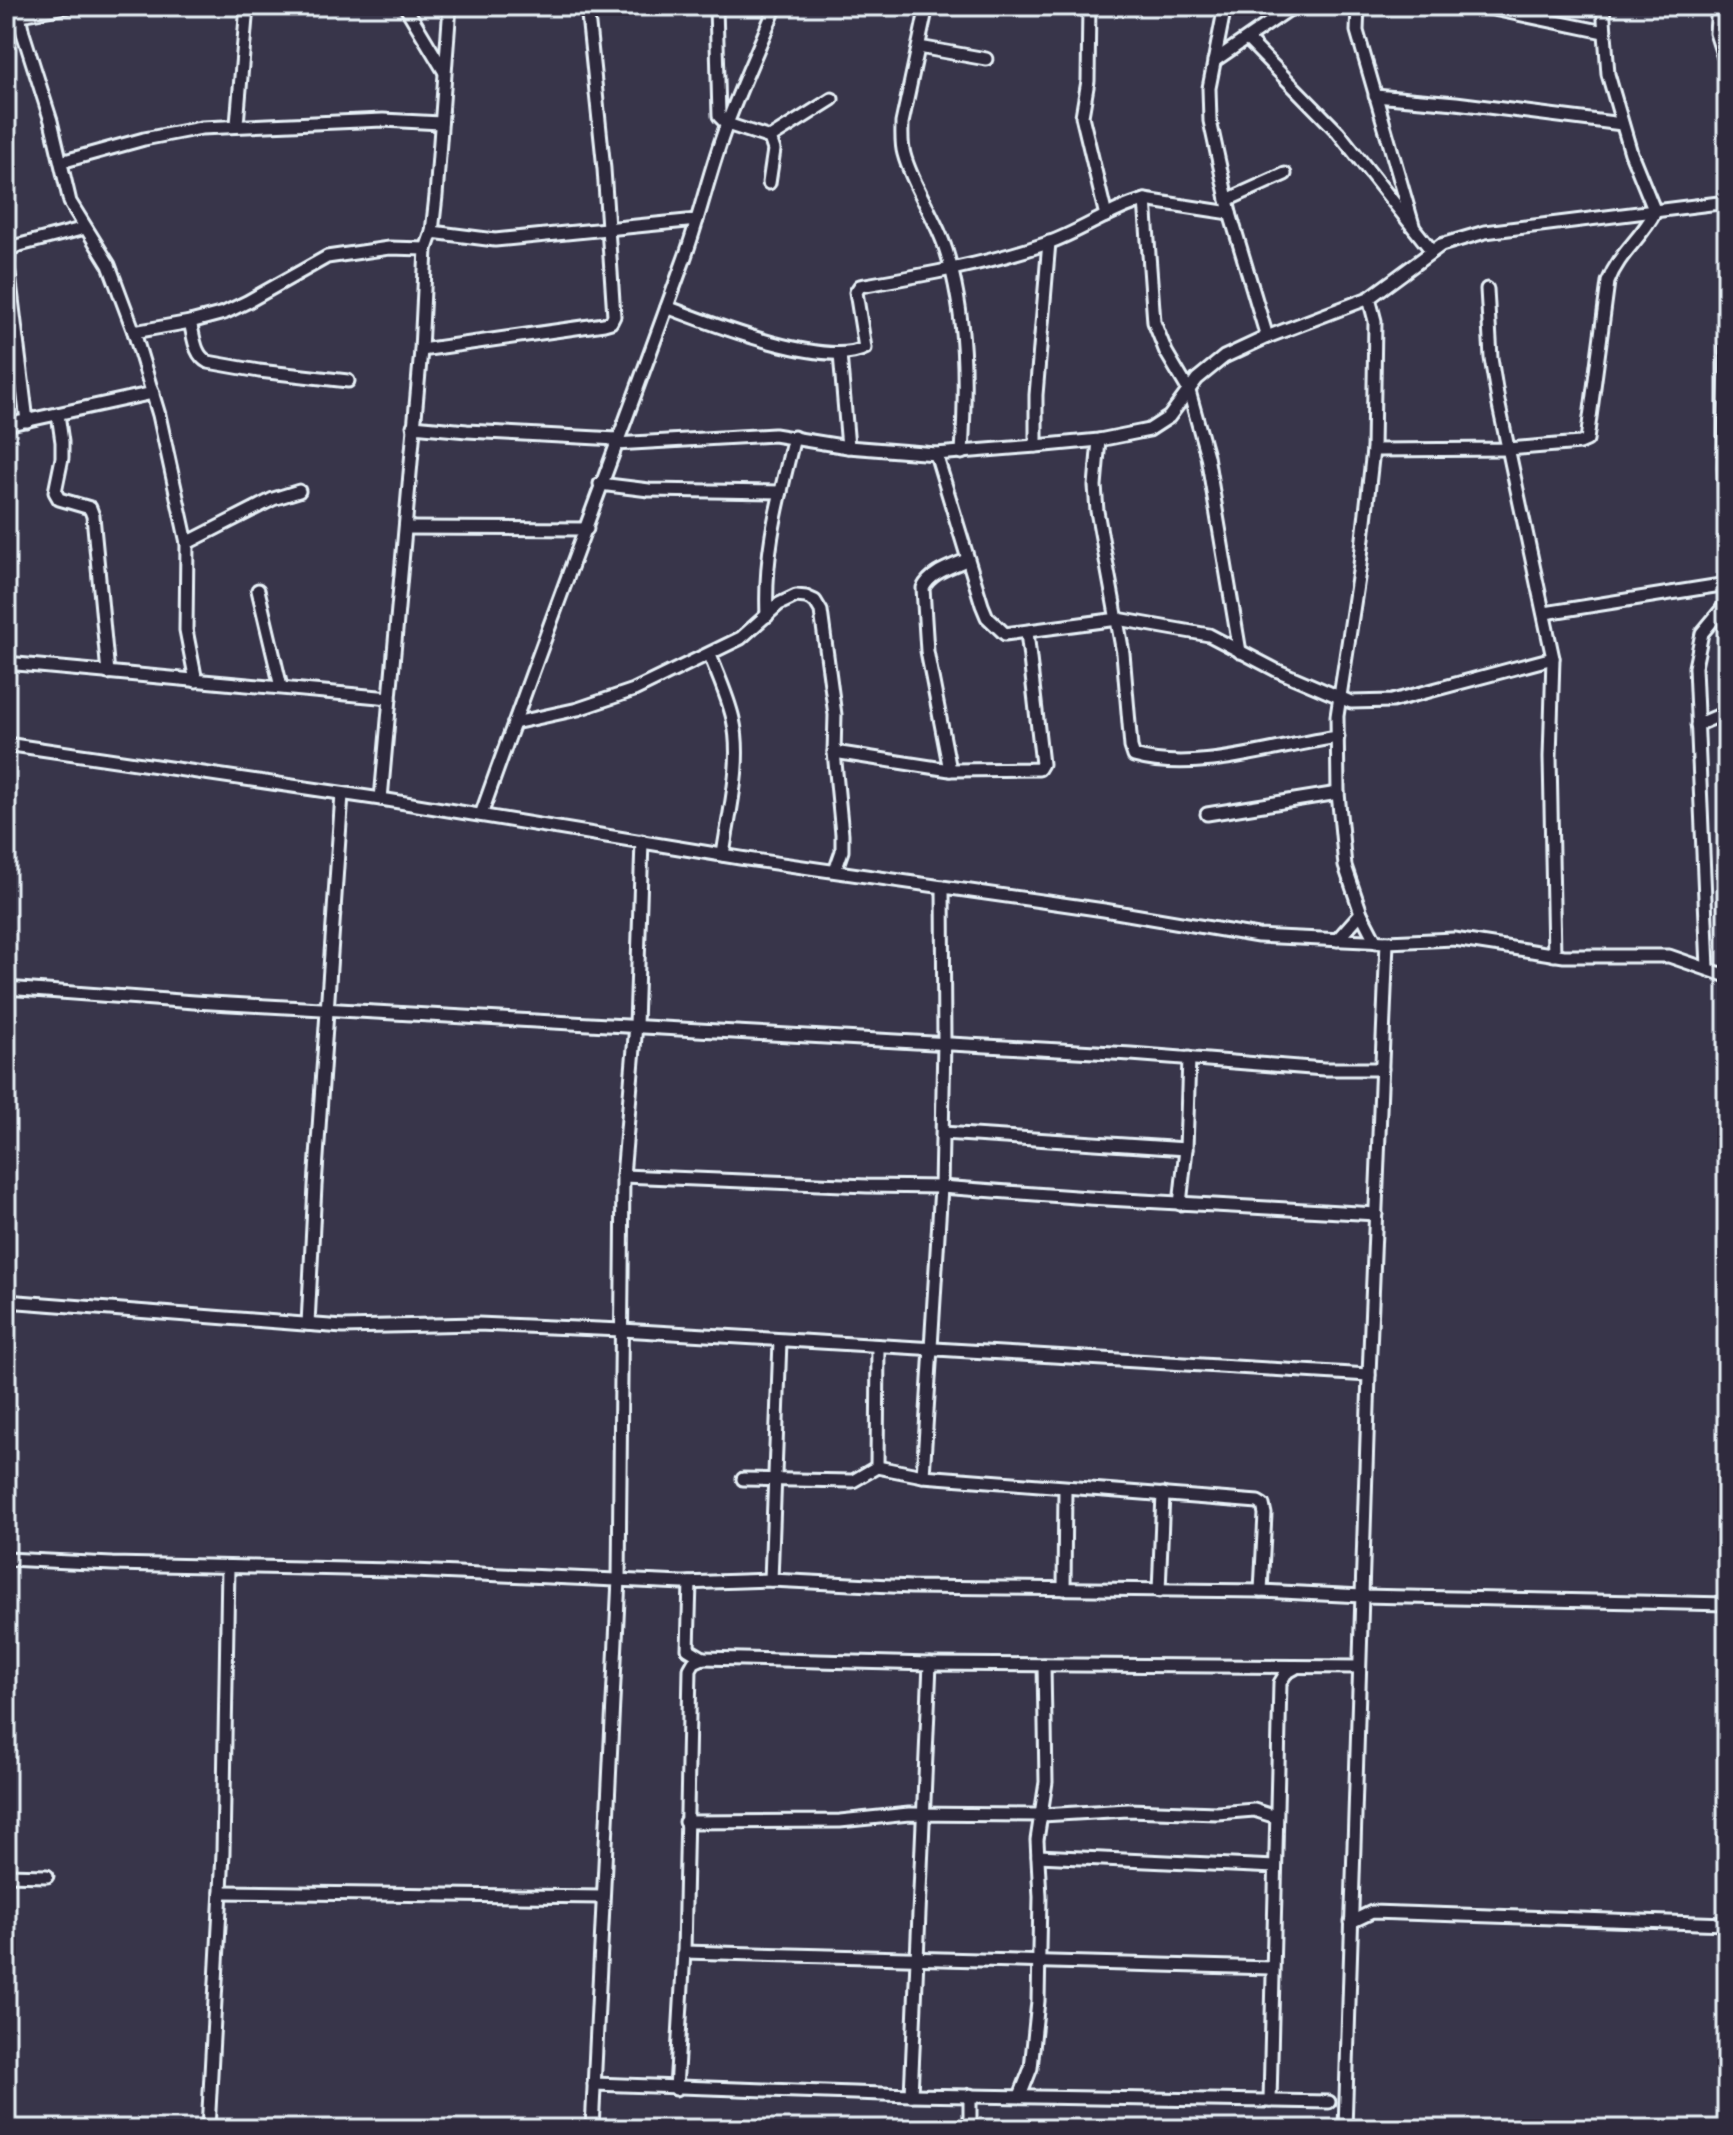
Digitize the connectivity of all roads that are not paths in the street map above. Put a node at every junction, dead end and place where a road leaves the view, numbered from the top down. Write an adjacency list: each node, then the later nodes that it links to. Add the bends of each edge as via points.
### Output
1 (71, 6): 16 (street)
2 (247, 6): 27 (street)
3 (405, 6): 23 (street)
4 (450, 6): 23 (street)
5 (587, 6): 42 (street)
6 (716, 6): 28 (street, via 719,116)
7 (776, 6): 28 (street)
8 (927, 6): 19 (street)
9 (1089, 6): 39 (street, via 1082,116)
10 (1225, 6): 21 (street)
11 (1294, 6): 18 (street)
12 (1358, 6): 24 (street, via 1357,31)
13 (1479, 6): 17 (street)
14 (1603, 6): 17 (street)
15 (1718, 6): 22 (street, via 1716,33)
16 (19, 11): 31 (street)
17 (1604, 32): 29 (street, via 1608,74)
18 (1248, 40): 21 (street); 43 (street, via 1338,132)
19 (919, 47): 20 (street); 49 (street, via 902,123 904,156)
20 (986, 59)
21 (1214, 61): 35 (street, via 1208,100)
22 (1727, 67)
23 (445, 71): 26 (street)
24 (1375, 96): 29 (street); 43 (street)
25 (832, 99): 30 (street)
26 (441, 123): 27 (street); 44 (street)
27 (237, 124): 31 (street, via 174,132)
28 (727, 124): 30 (street); 40 (street)
29 (1622, 124): 37 (street)
30 (770, 138): 33 (street, via 774,150)
31 (61, 162): 41 (street, via 70,202)
32 (1285, 174): 35 (street)
33 (769, 183)
34 (1145, 200): 38 (street); 39 (street); 61 (street, via 1154,322)
35 (1227, 200): 38 (street)
36 (1727, 202): 37 (street)
37 (1655, 212): 47 (street, via 1485,232); 72 (street, via 1615,264 1608,282 1587,440)
38 (1230, 213): 56 (street)
39 (1106, 216): 45 (street)
40 (697, 220): 42 (street); 53 (street)
41 (85, 228): 48 (street, via 16,246 9,251); 55 (street, via 109,265)
42 (609, 228): 44 (street, via 495,240); 58 (street, via 615,305 611,322)
43 (1413, 228): 47 (street)
44 (432, 232): 46 (street)
45 (1049, 242): 49 (street); 70 (street)
46 (426, 249): 54 (street, via 327,257 224,313); 58 (street)
47 (1432, 251): 52 (street)
48 (7, 266): 64 (street)
49 (952, 270): 59 (street, via 860,286 856,292 865,348); 74 (street, via 966,370)
50 (1487, 289): 72 (street, via 1491,358)
51 (1727, 295): 57 (street)
52 (1369, 298): 56 (street); 73 (street, via 1376,344)
53 (667, 307): 59 (street, via 765,340); 69 (street)
54 (190, 322): 55 (street); 60 (street, via 197,351 208,362)
55 (134, 332): 62 (street)
56 (1267, 337): 61 (street, via 1224,357)
57 (1726, 341): 82 (street)
58 (421, 350): 66 (street)
59 (840, 354): 71 (street)
60 (348, 381)
61 (1189, 391): 68 (street, via 1169,417 1149,430); 91 (street, via 1207,456)
62 (153, 393): 63 (street); 81 (street)
63 (58, 414): 64 (street); 95 (street, via 62,458 55,492 59,499 90,508 93,516)
64 (27, 421): 65 (street)
65 (6, 425)
66 (413, 426): 69 (street); 79 (street)
67 (794, 437): 69 (street); 71 (street); 78 (street)
68 (1099, 440): 70 (street); 89 (street, via 1097,511)
69 (616, 441): 76 (street)
70 (1036, 446): 74 (street)
71 (848, 447): 75 (street)
72 (1509, 449): 73 (street); 87 (street)
73 (1373, 450): 98 (street)
74 (962, 453): 75 (street)
75 (936, 454): 83 (street)
76 (600, 484): 78 (street); 80 (street)
77 (299, 491): 81 (street)
78 (781, 492): 88 (street, via 767,561)
79 (406, 528): 80 (street); 99 (street)
80 (587, 529): 101 (street)
81 (187, 543): 96 (street, via 186,630)
82 (1727, 553)
83 (966, 560): 90 (street, via 992,623 1005,634); 106 (street, via 936,574 923,588 927,651)
84 (1727, 584): 87 (street)
85 (258, 590): 97 (street)
86 (1727, 603): 102 (street, via 1698,642)
87 (1545, 613): 93 (street)
88 (767, 616): 92 (street); 105 (street, via 796,596 815,601 821,611 835,715)
89 (1118, 619): 90 (street); 91 (street, via 1209,635); 103 (street, via 1134,756 1194,762)
90 (1027, 632): 106 (street, via 1041,767)
91 (1240, 652): 98 (street)
92 (710, 655): 101 (street, via 608,701); 113 (street, via 736,740)
93 (1553, 658): 98 (street, via 1392,701 1351,702); 119 (street)
94 (6, 663): 95 (street)
95 (108, 673): 96 (street)
96 (196, 681): 97 (street)
97 (281, 687): 99 (street)
98 (1338, 697): 103 (street)
99 (390, 698): 109 (street)
100 (1727, 712): 102 (street)
101 (514, 723): 111 (street)
102 (1697, 725): 120 (street)
103 (1338, 737): 107 (street)
104 (6, 744): 108 (street)
105 (834, 752): 106 (street); 114 (street, via 842,851)
106 (950, 770)
107 (1338, 793): 110 (street); 116 (street, via 1345,866)
108 (342, 794): 109 (street); 123 (street)
109 (381, 799): 111 (street)
110 (1207, 814)
111 (481, 815): 112 (street)
112 (642, 841): 113 (street); 124 (street)
113 (723, 855): 114 (street)
114 (835, 871): 115 (street)
115 (943, 887): 117 (street, via 1258,936); 125 (street)
116 (1361, 913): 117 (street); 118 (street)
117 (1337, 940): 118 (street)
118 (1382, 942): 119 (street, via 1454,939); 127 (street)
119 (1554, 955): 120 (street, via 1669,956)
120 (1708, 968): 121 (street)
121 (1727, 976)
122 (6, 988): 123 (street)
123 (329, 1010): 124 (street); 135 (street)
124 (636, 1025): 125 (street); 130 (street)
125 (944, 1042): 126 (street); 128 (street)
126 (1189, 1058): 127 (street); 129 (street)
127 (1382, 1069): 133 (street)
128 (943, 1133): 129 (street); 131 (street)
129 (1186, 1149): 132 (street)
130 (623, 1176): 131 (street); 136 (street)
131 (941, 1187): 132 (street); 139 (street)
132 (1180, 1204): 133 (street)
133 (1376, 1214): 140 (street)
134 (6, 1301): 135 (street)
135 (308, 1324): 136 (street)
136 (622, 1330): 137 (street); 149 (street)
137 (780, 1341): 138 (street); 144 (street)
138 (878, 1346): 139 (street); 141 (street)
139 (932, 1349): 140 (street); 142 (street)
140 (1369, 1375): 155 (street)
141 (877, 1467): 142 (street); 144 (street, via 853,1481)
142 (923, 1476): 145 (street)
143 (743, 1479): 144 (street)
144 (776, 1481): 150 (street)
145 (1065, 1489): 146 (street); 152 (street)
146 (1163, 1494): 153 (street); 154 (street, via 1263,1505)
147 (6, 1559): 148 (street)
148 (228, 1567): 149 (street); 174 (street)
149 (619, 1579): 151 (street); 176 (street)
150 (771, 1580): 151 (street); 152 (street)
151 (690, 1583): 157 (street, via 688,1649)
152 (1064, 1589): 153 (street)
153 (1159, 1591): 154 (street)
154 (1261, 1591): 155 (street)
155 (1362, 1596): 156 (street); 162 (street)
156 (1727, 1604)
157 (703, 1658): 158 (street); 169 (street, via 690,1669)
158 (930, 1664): 159 (street); 166 (street)
159 (1044, 1665): 160 (street); 167 (street)
160 (1261, 1667): 161 (street); 163 (street)
161 (1297, 1667): 162 (street); 163 (street)
162 (1359, 1667): 175 (street)
163 (1280, 1683): 164 (street)
164 (1277, 1791): 165 (street); 168 (street)
165 (1254, 1810): 167 (street); 168 (street)
166 (923, 1814): 167 (street); 169 (street, via 840,1821); 181 (street)
167 (1042, 1815): 170 (street)
168 (1276, 1817): 171 (street)
169 (685, 1822): 180 (street)
170 (1038, 1856): 171 (street); 182 (street)
171 (1275, 1867): 183 (street)
172 (6, 1875): 173 (street)
173 (47, 1876)
174 (221, 1892): 176 (street); 191 (street)
175 (1352, 1896): 177 (street); 178 (street)
176 (602, 1897): 184 (street)
177 (1372, 1912): 178 (street); 179 (street)
178 (1351, 1922): 194 (street)
179 (1727, 1924)
180 (684, 1952): 181 (street); 185 (street)
181 (916, 1960): 182 (street); 186 (street)
182 (1037, 1963): 183 (street); 188 (street, via 1035,2043)
183 (1271, 1968): 189 (street)
184 (594, 2084): 185 (street); 192 (street)
185 (676, 2089): 186 (street)
186 (911, 2095): 187 (street)
187 (970, 2095): 188 (street); 193 (street)
188 (1020, 2096): 189 (street)
189 (1270, 2101): 190 (street)
190 (1329, 2102)
191 (208, 2129)
192 (592, 2129)
193 (970, 2129)
194 (1345, 2129)

